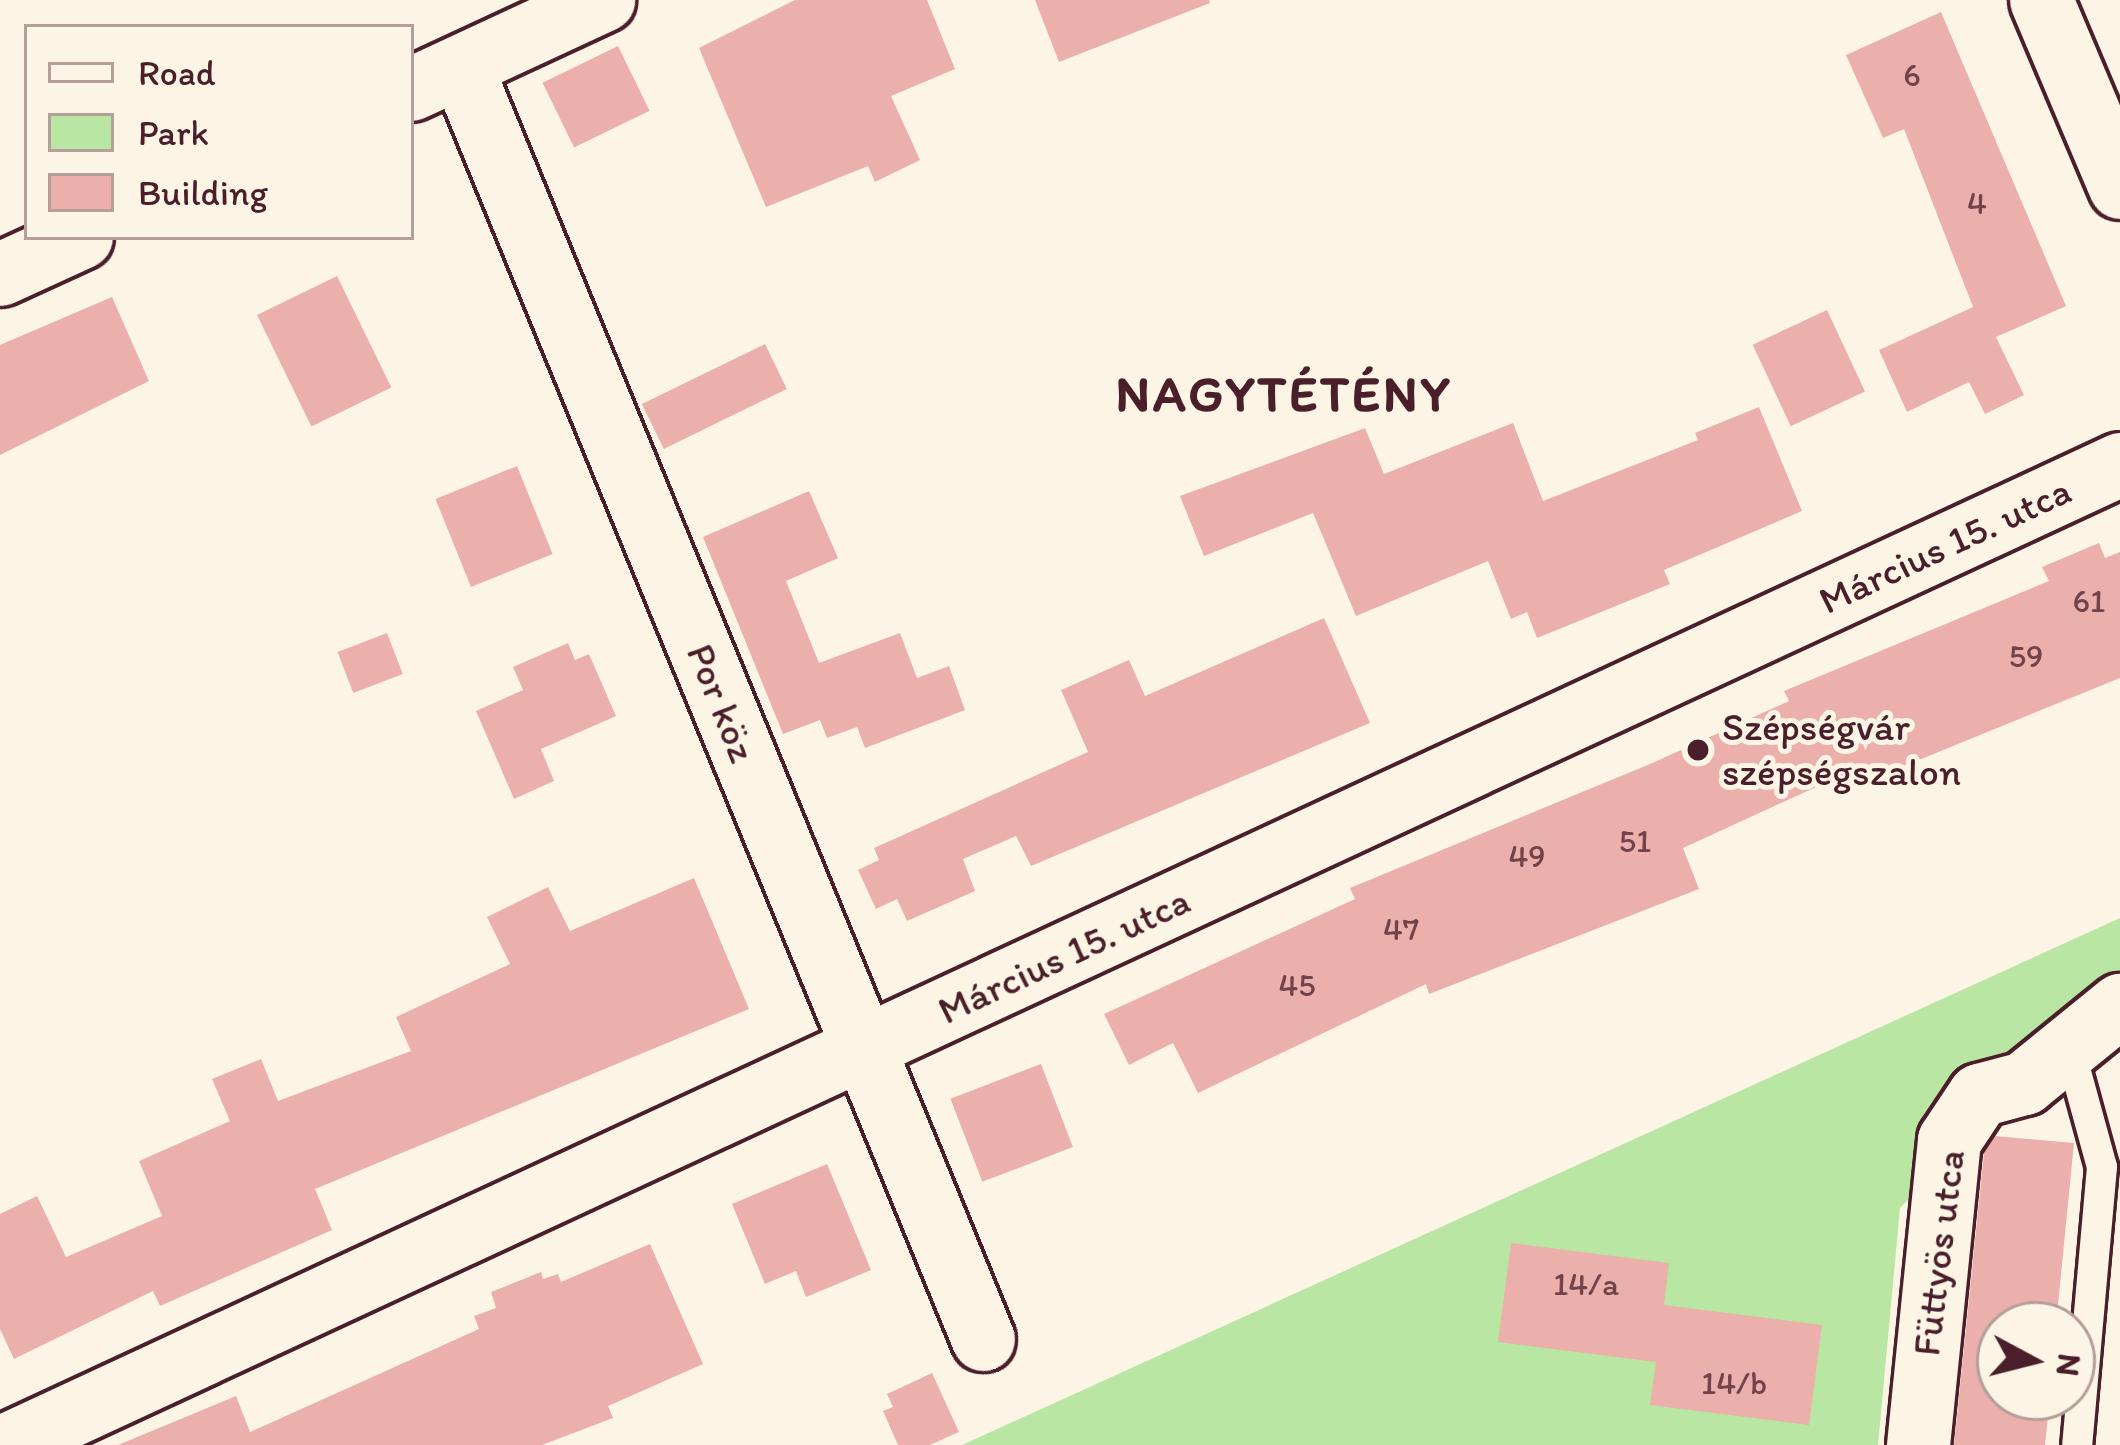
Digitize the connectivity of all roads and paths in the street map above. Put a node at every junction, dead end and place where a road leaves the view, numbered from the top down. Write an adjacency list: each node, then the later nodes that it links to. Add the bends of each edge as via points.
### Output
1 (603, 0): 3 (street)
2 (2041, 0): 4 (street)
3 (436, 78): 9 (street, Por köz)
4 (2120, 187)
5 (75, 240): 6 (street)
6 (0, 274)
7 (2120, 464): 9 (street, Március 15. utca)
8 (2120, 1005): 10 (street, Füttyös utca)
9 (862, 1050): 11 (street, Por köz); 12 (street, Március 15. utca)
10 (2070, 1050): 13 (street, Füttyös utca, via 2024,1083 1979,1096 1949,1141); 14 (lane, via 2102,1167)
11 (983, 1339)
12 (6, 1445)
13 (1918, 1445)
14 (2077, 1445)

